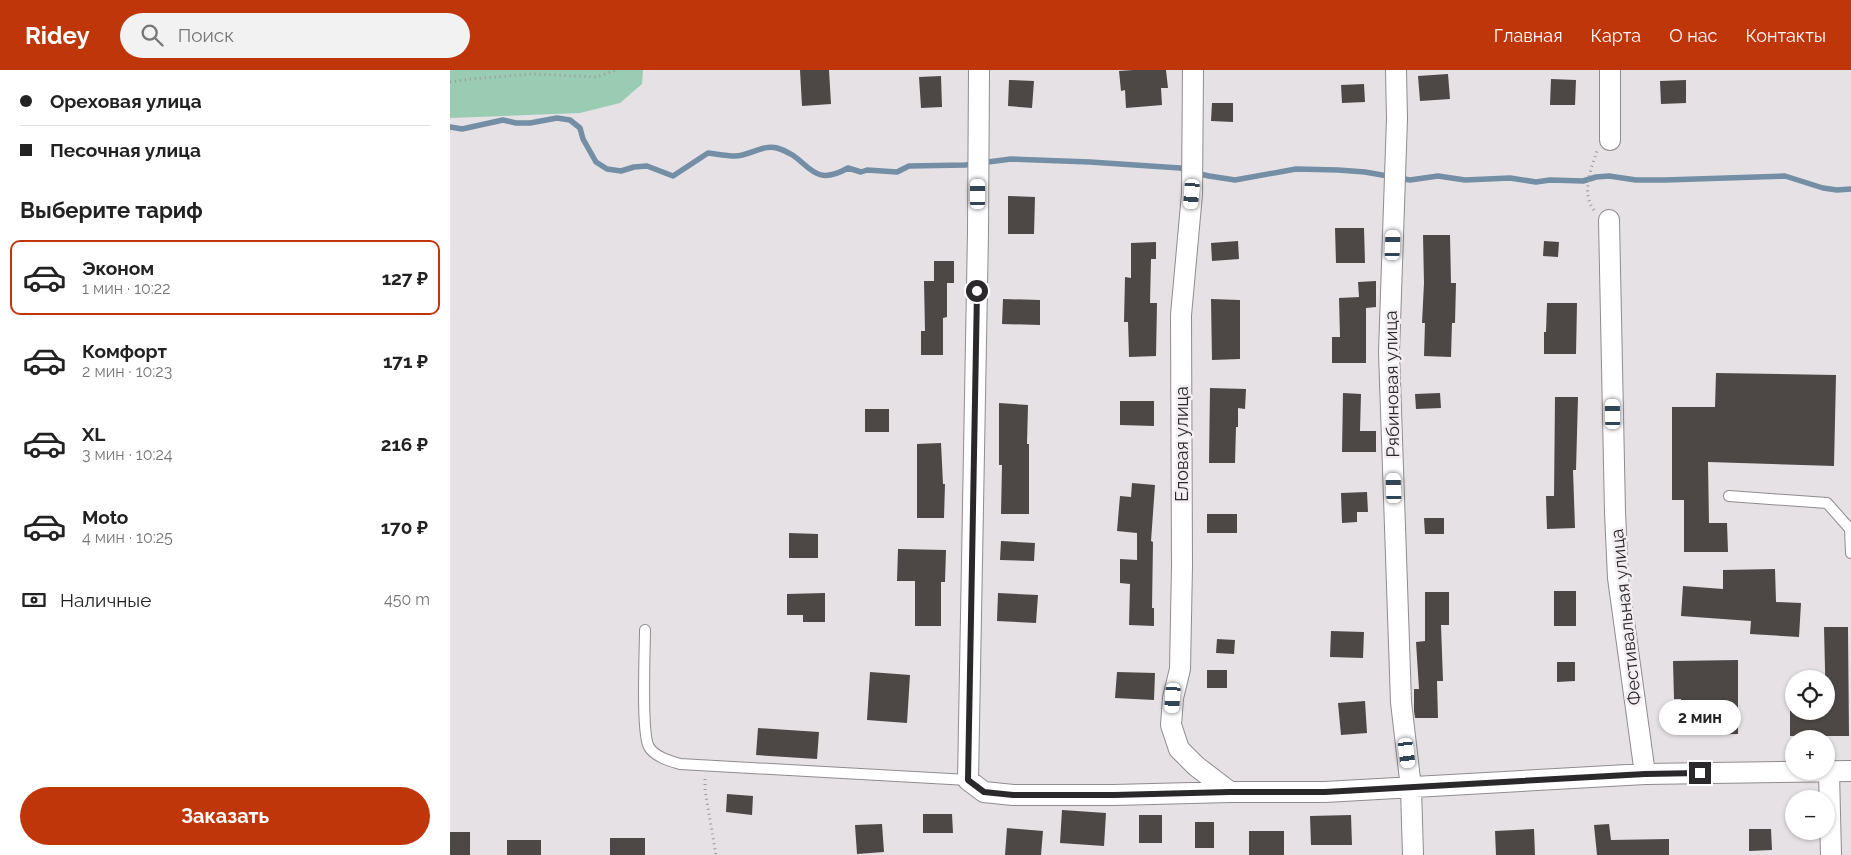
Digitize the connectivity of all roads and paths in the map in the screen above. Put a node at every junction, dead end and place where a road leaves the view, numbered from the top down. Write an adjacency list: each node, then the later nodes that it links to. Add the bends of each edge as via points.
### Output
1 (616, 70): 6 (path, via 597,77 532,74)
2 (978, 70): 19 (street)
3 (1194, 70): 22 (street, Еловая улица, via 1192,186 1181,315 1180,669 1171,725 1179,749)
4 (1396, 70): 21 (street, Рябиновая улица, via 1389,352 1401,702)
5 (1610, 70): 7 (street)
6 (450, 82)
7 (1610, 140)
8 (1590, 170): 9 (path)
9 (1588, 190)
10 (1609, 220): 18 (street, Фестивальная улица, via 1618,578)
11 (1729, 496): 12 (lane, via 1827,503 1850,529)
12 (1851, 553)
13 (645, 630): 14 (lane, via 645,728 649,748 662,758 680,764)
14 (705, 766): 19 (lane); 23 (path, via 705,790)
15 (1851, 771): 17 (street)
16 (1785, 772): 18 (street)
17 (1835, 772)
18 (1645, 774): 21 (street)
19 (968, 780): 22 (street, via 984,792 1013,795)
20 (1829, 780): 25 (street)
21 (1411, 788): 22 (street); 24 (street, Рябиновая улица)
22 (1230, 792)
23 (716, 855)
24 (1413, 855)
25 (1831, 855)

